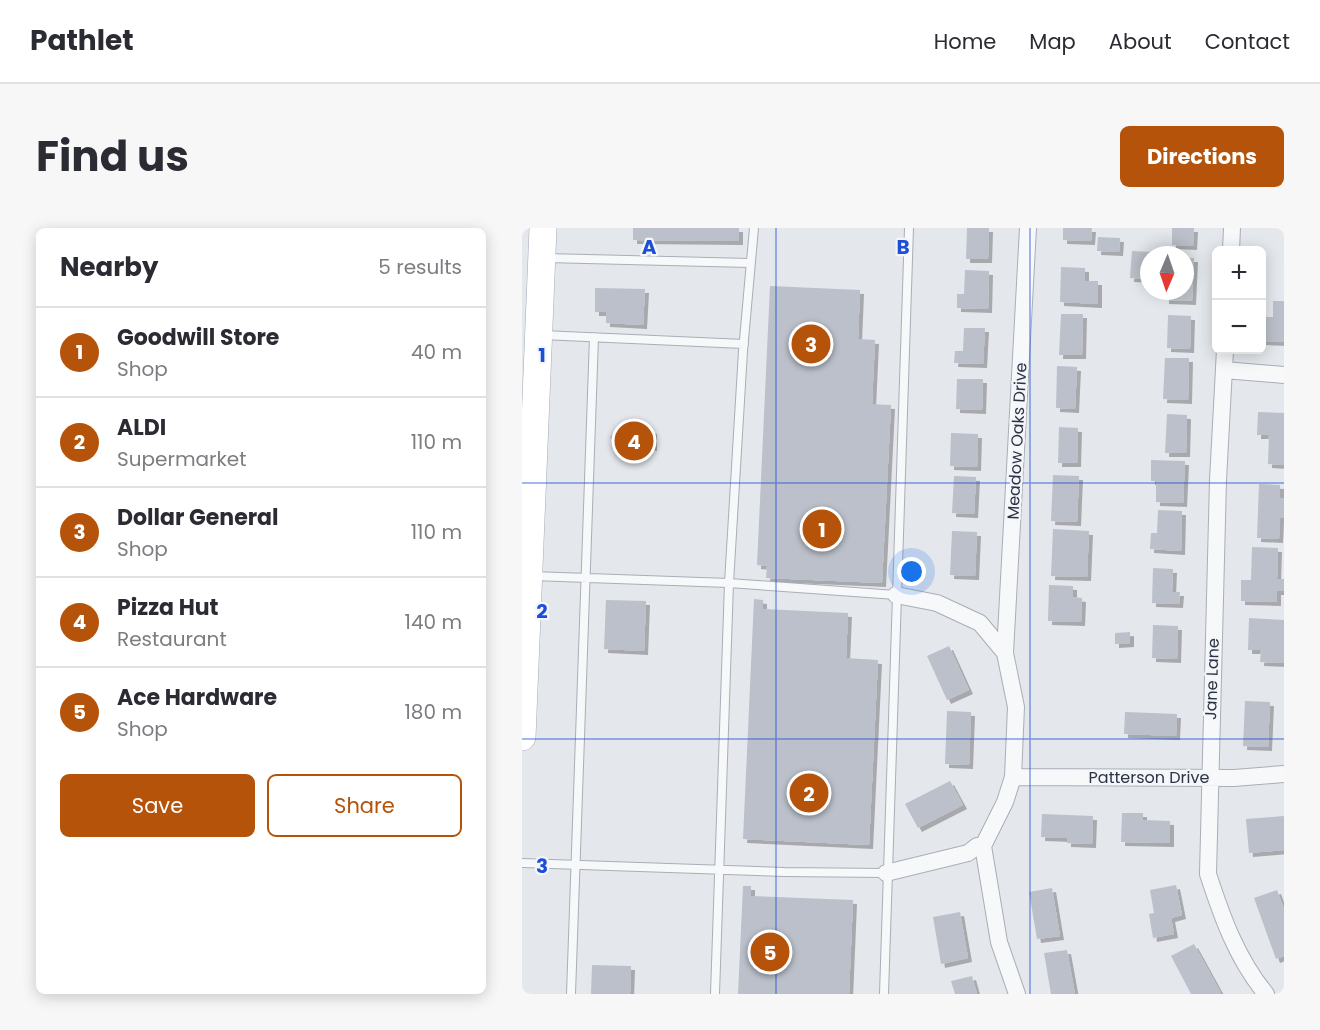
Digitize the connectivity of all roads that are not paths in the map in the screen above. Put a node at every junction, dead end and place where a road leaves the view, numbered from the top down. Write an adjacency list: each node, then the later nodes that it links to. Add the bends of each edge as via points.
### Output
1 (543, 228): 7 (main road)
2 (754, 228): 8 (lane)
3 (909, 228): 20 (lane)
4 (1028, 228): 21 (street, Meadow Oaks Drive)
5 (1232, 228): 6 (street)
6 (1231, 246)
7 (541, 257): 8 (lane); 9 (main road, via 536,285)
8 (750, 263): 11 (lane)
9 (538, 335): 10 (lane); 15 (main road)
10 (594, 337): 11 (lane); 18 (lane)
11 (744, 344): 19 (lane)
12 (1225, 354): 13 (street, Jane Lane)
13 (1224, 370): 14 (street); 25 (street, Jane Lane)
14 (1284, 375)
15 (527, 483): 16 (main road)
16 (527, 514): 17 (main road)
17 (529, 576): 18 (lane); 22 (main road)
18 (585, 578): 19 (lane); 28 (lane)
19 (729, 583): 20 (lane); 29 (lane)
20 (896, 595): 21 (street, Meadow Oaks Drive, via 937,603 980,623); 30 (lane)
21 (1005, 653): 24 (street, Meadow Oaks Drive, via 1016,707)
22 (522, 737)
23 (1284, 774): 25 (street, Patterson Drive)
24 (1013, 777): 25 (street, Patterson Drive); 26 (street, Meadow Oaks Drive)
25 (1209, 777): 35 (street, Jane Lane, via 1208,874 1223,922 1251,975)
26 (983, 846): 30 (street); 34 (street, via 999,942)
27 (522, 863): 28 (lane)
28 (576, 864): 29 (lane); 31 (lane)
29 (718, 870): 30 (lane); 32 (lane)
30 (886, 873): 33 (lane)
31 (571, 994)
32 (715, 994)
33 (884, 994)
34 (1017, 994)
35 (1266, 994)

